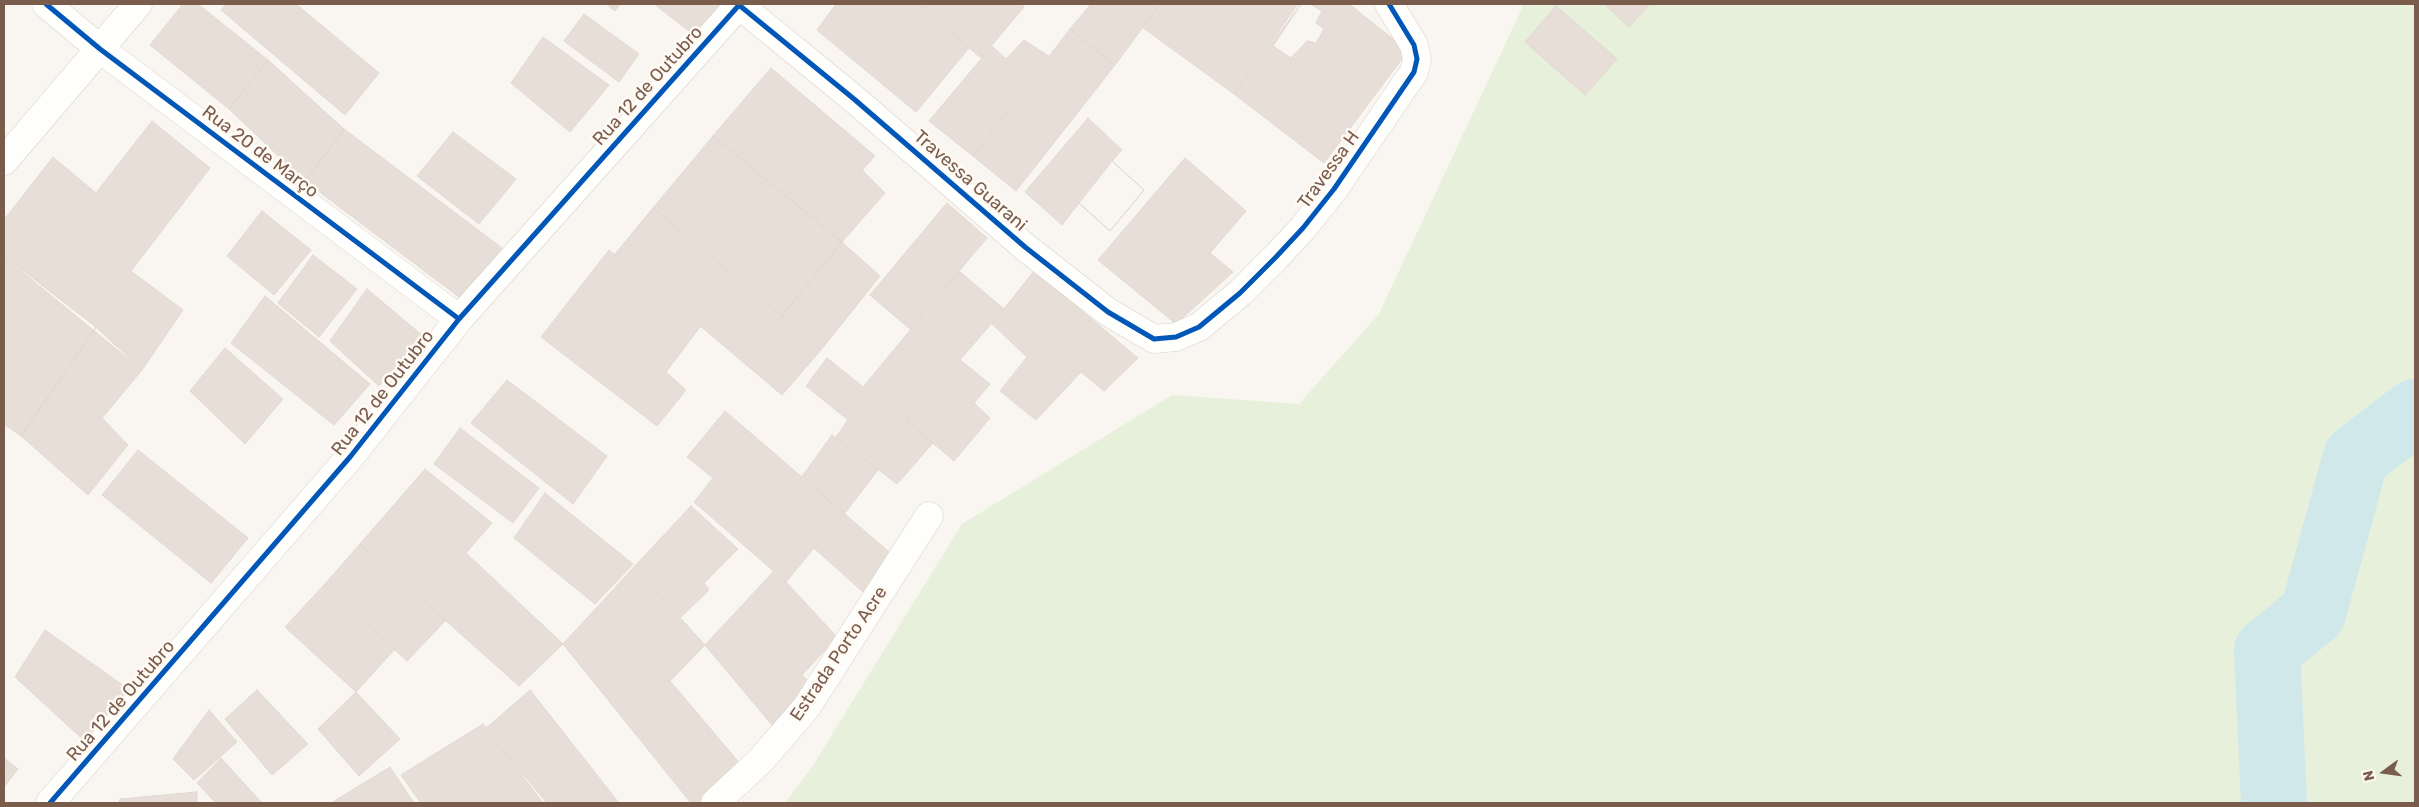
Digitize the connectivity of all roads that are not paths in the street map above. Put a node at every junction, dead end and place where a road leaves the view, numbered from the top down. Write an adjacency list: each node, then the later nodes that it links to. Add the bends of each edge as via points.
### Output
1 (46, 4): 5 (street, Rua 20 de Março)
2 (138, 4): 5 (street)
3 (740, 4): 7 (street, Rua 12 de Outubro); 8 (street, Travessa Guarani, via 1025,247 1108,312 1154,338 1176,337)
4 (1388, 4): 8 (street, Travessa H, via 1414,44 1417,58 1414,72 1334,189 1303,228 1240,293)
5 (100, 49): 6 (street); 7 (street, Rua 20 de Março)
6 (4, 161)
7 (459, 319): 10 (street, Rua 12 de Outubro, via 350,457)
8 (1199, 327)
9 (929, 516): 11 (street, Estrada Porto Acre, via 806,708 761,760)
10 (50, 803)
11 (715, 803)

